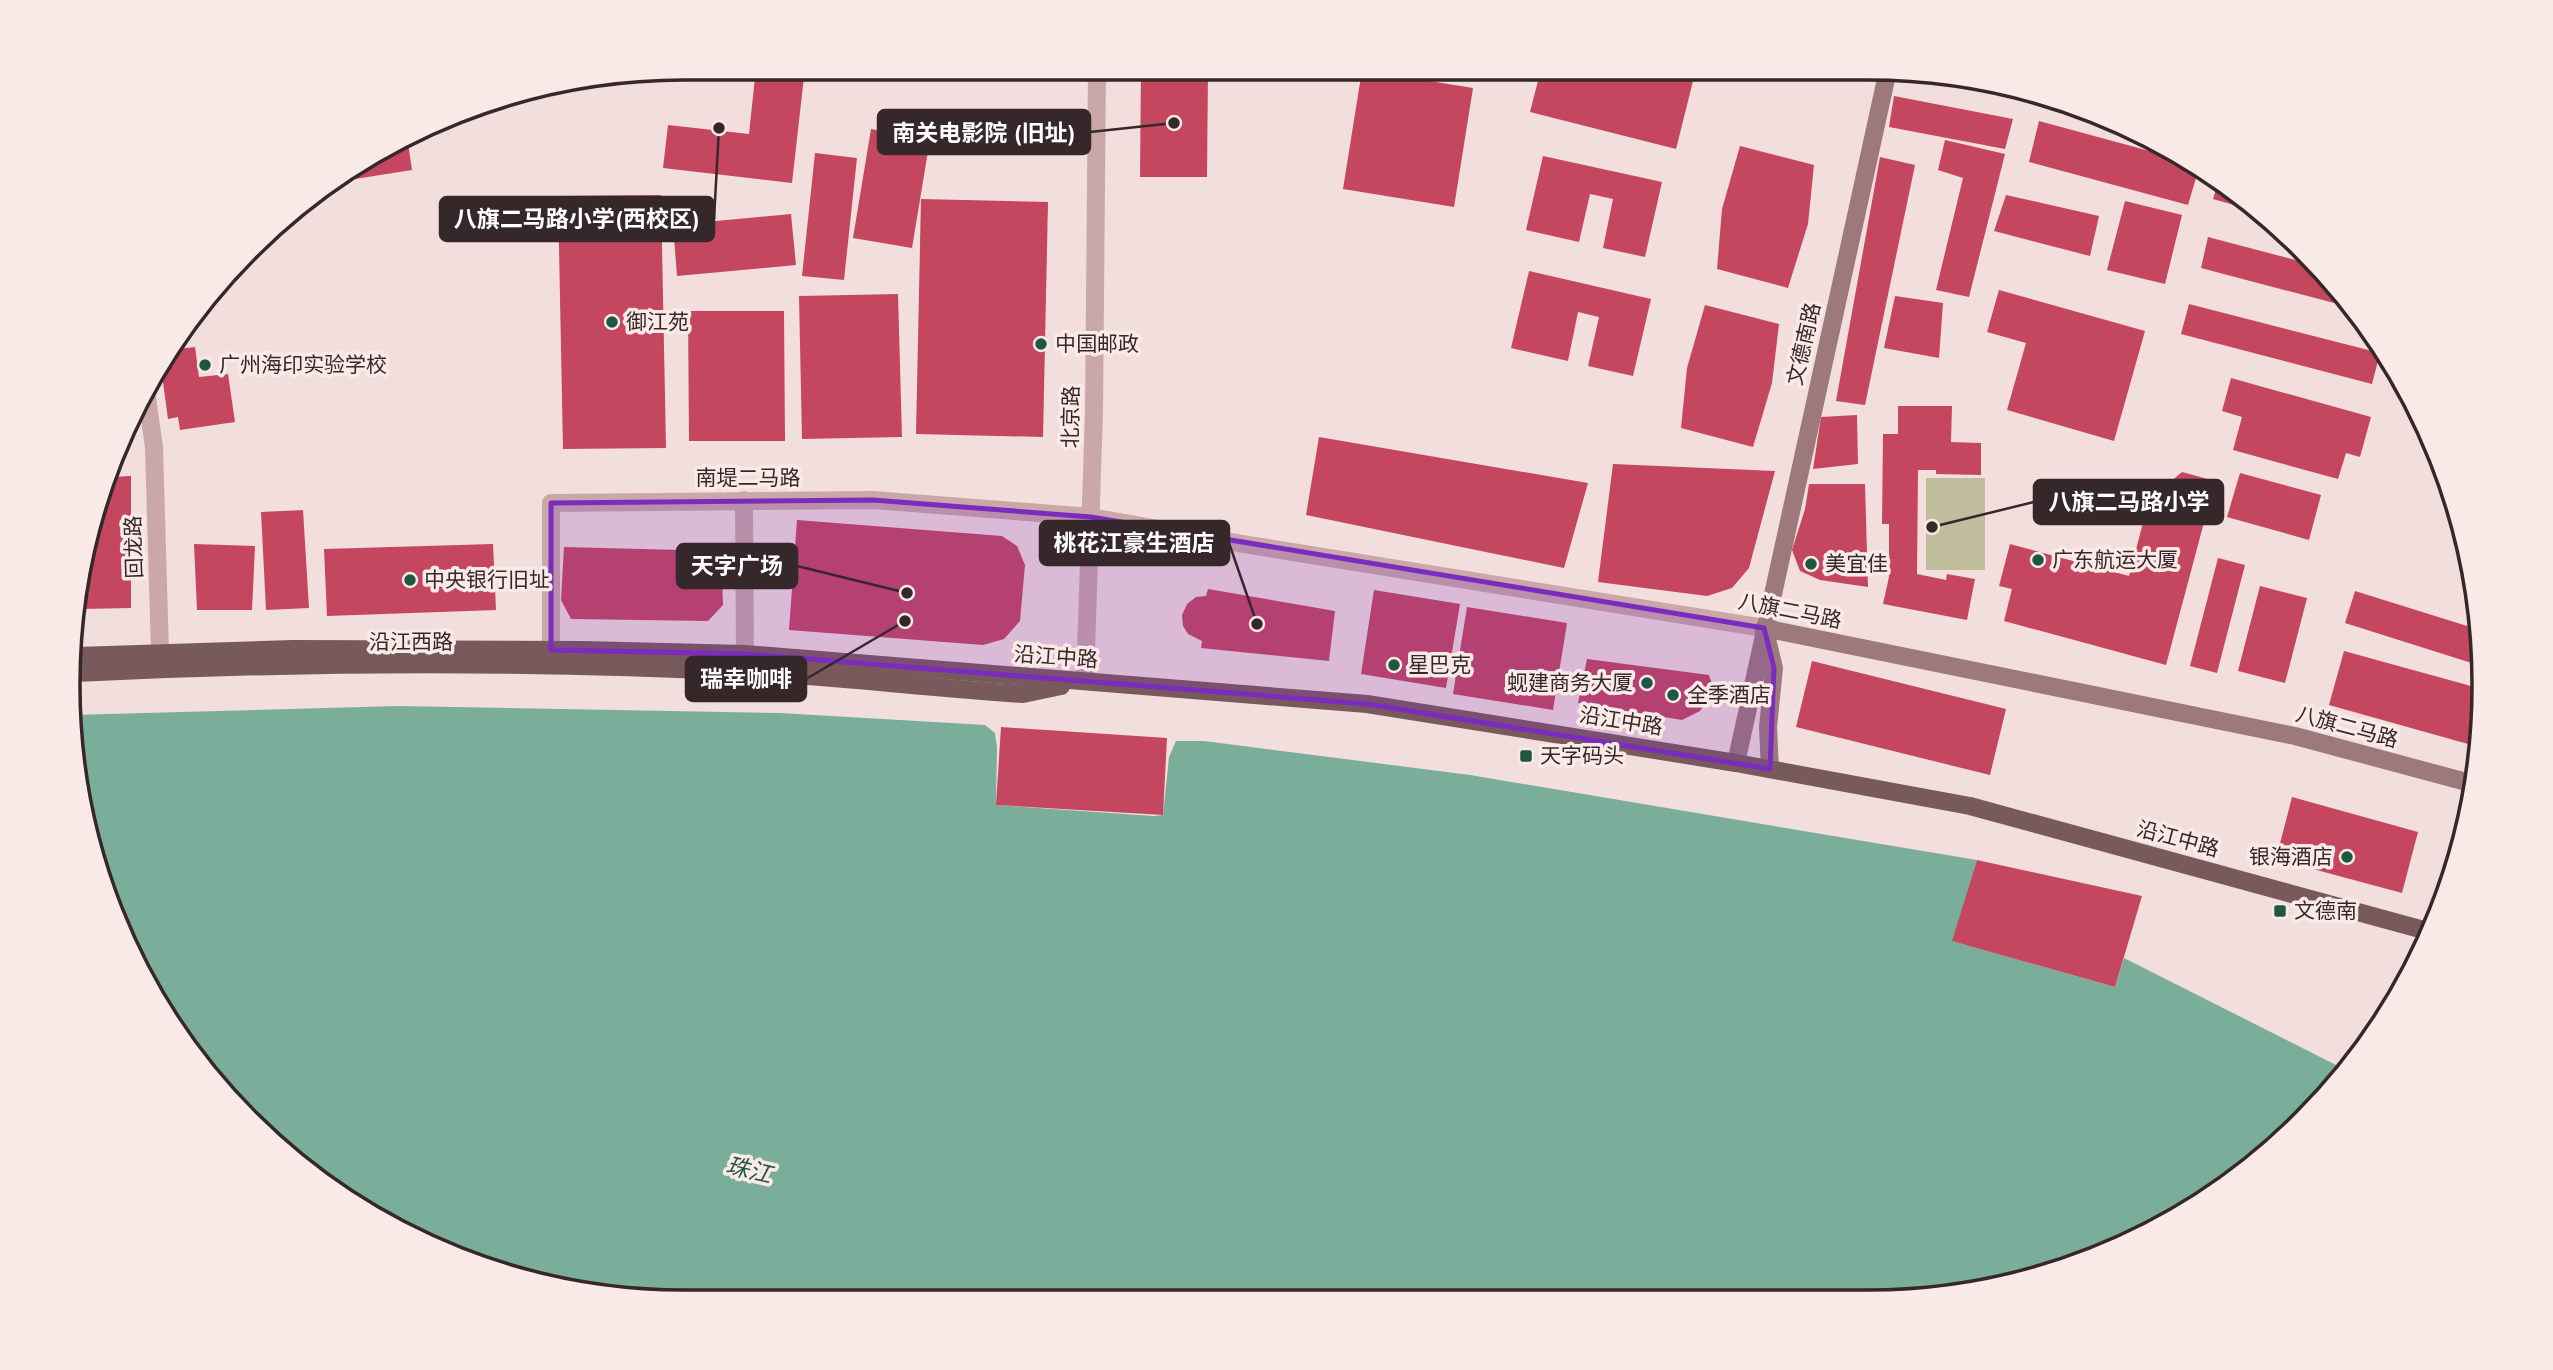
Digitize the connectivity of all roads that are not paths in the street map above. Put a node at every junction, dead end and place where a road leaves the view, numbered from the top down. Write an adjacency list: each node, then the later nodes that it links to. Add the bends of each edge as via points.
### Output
1 (1097, 80): 5 (street, 北京路)
2 (1885, 81): 6 (main road, 文德南路)
3 (148, 408): 8 (street, 回龙路, via 154,447)
4 (744, 500): 5 (street, 南堤二马路, via 873,500); 7 (street, 南堤二马路, via 551,503); 9 (street)
5 (1091, 517): 6 (street, 八旗二马路); 12 (street, 北京路)
6 (1764, 628): 13 (main road, 文德南路); 14 (main road, via 1774,668 1768,727); 15 (main road, 八旗二马路, via 2295,736)
7 (551, 650): 8 (main road, 沿江西路); 9 (main road, 沿江西路)
8 (160, 653): 10 (main road, 沿江西路)
9 (745, 654): 12 (main road, 沿江中路)
10 (81, 656)
11 (81, 673): 12 (main road, 沿江西路, via 335,664 555,666 746,672 1023,694)
12 (1085, 681): 13 (main road, 沿江中路, via 1367,704)
13 (1736, 763): 14 (main road, 沿江中路)
14 (1770, 769): 16 (main road, 沿江中路, via 1970,806)
15 (2464, 781)
16 (2420, 929)

